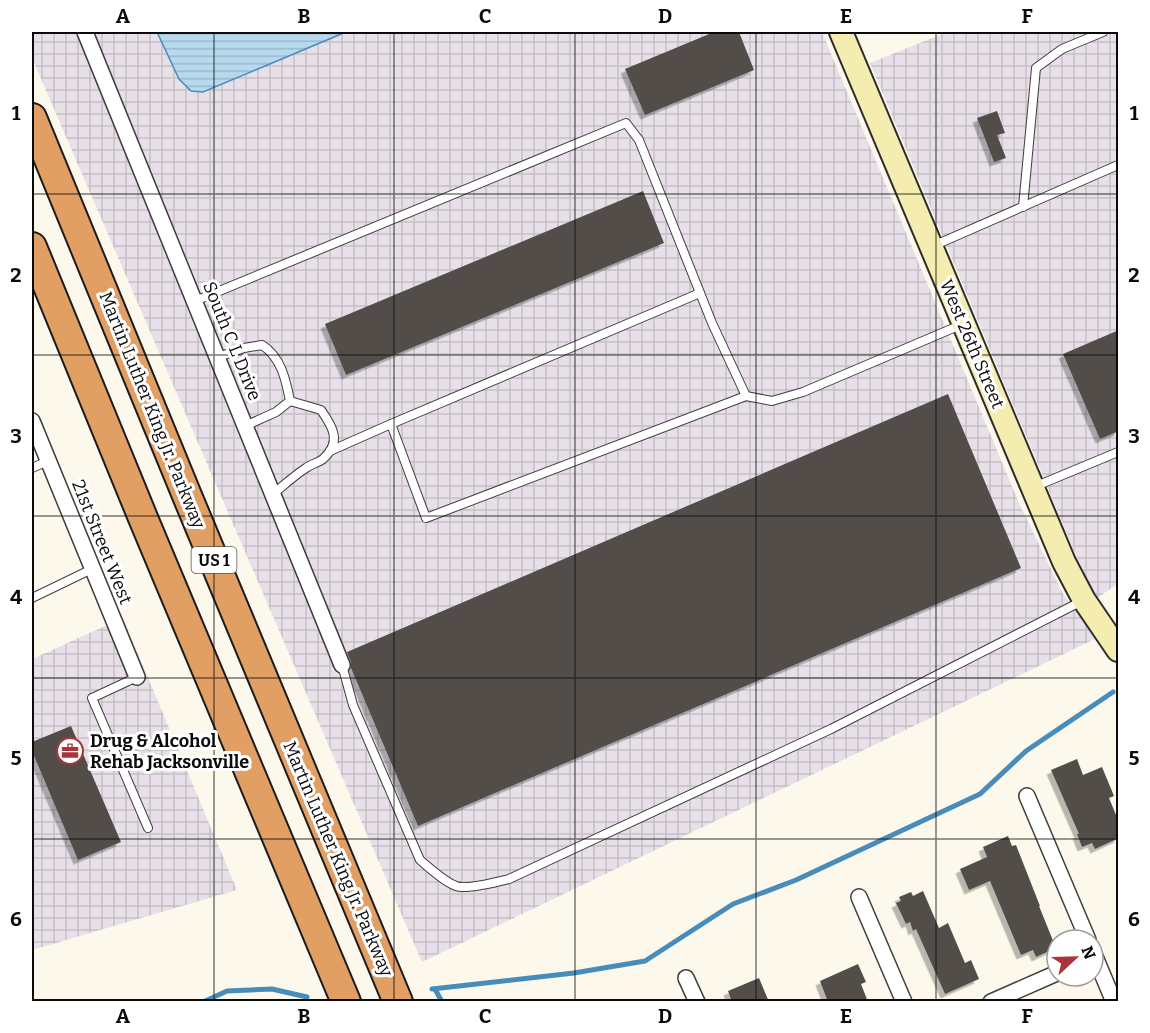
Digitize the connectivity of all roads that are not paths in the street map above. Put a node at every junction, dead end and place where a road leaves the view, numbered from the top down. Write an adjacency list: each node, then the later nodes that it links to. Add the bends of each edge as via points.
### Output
1 (85, 32): 10 (street, South C L Drive)
2 (841, 32): 8 (main road, West 26th Street)
3 (1102, 32): 6 (lane, via 1062,49 1036,68)
4 (32, 117): 38 (highway, Martin Luther King Jr. Parkway / US 1)
5 (1119, 165): 6 (lane)
6 (1023, 207): 8 (lane)
7 (32, 247): 37 (highway, US 1)
8 (932, 247): 11 (main road, West 26th Street)
9 (700, 293): 10 (lane, via 639,140 626,123); 13 (lane); 16 (lane)
10 (195, 302): 12 (street, South C L Drive)
11 (963, 324): 13 (lane, via 803,392 772,401); 22 (main road, West 26th Street)
12 (218, 357): 14 (lane, via 262,345 272,351); 17 (street, South C L Drive)
13 (746, 396): 16 (lane, via 426,519)
14 (290, 401): 17 (lane); 18 (lane, via 321,410 335,441)
15 (32, 421): 20 (street, 21st Street West)
16 (391, 424): 18 (lane)
17 (245, 426): 23 (street, South C L Drive)
18 (330, 451): 23 (lane)
19 (1119, 452): 22 (lane)
20 (48, 461): 21 (lane); 24 (street, 21st Street West)
21 (32, 468)
22 (1033, 487): 26 (main road, West 26th Street)
23 (273, 494): 28 (street, South C L Drive)
24 (92, 569): 25 (lane); 29 (street, 21st Street West)
25 (32, 598)
26 (1084, 600): 27 (main road, West 26th Street); 28 (lane, via 831,729 509,879 458,887 420,860 353,705)
27 (1119, 650)
28 (342, 664)
29 (137, 677): 31 (lane, via 92,698)
30 (1027, 796): 33 (street)
31 (148, 828)
32 (859, 897): 40 (street)
33 (1083, 928)
34 (686, 978): 39 (street)
35 (1045, 978): 41 (street)
36 (1105, 981): 42 (street)
37 (346, 1002)
38 (398, 1002)
39 (697, 1002)
40 (904, 1002)
41 (991, 1002)
42 (1114, 1002)

